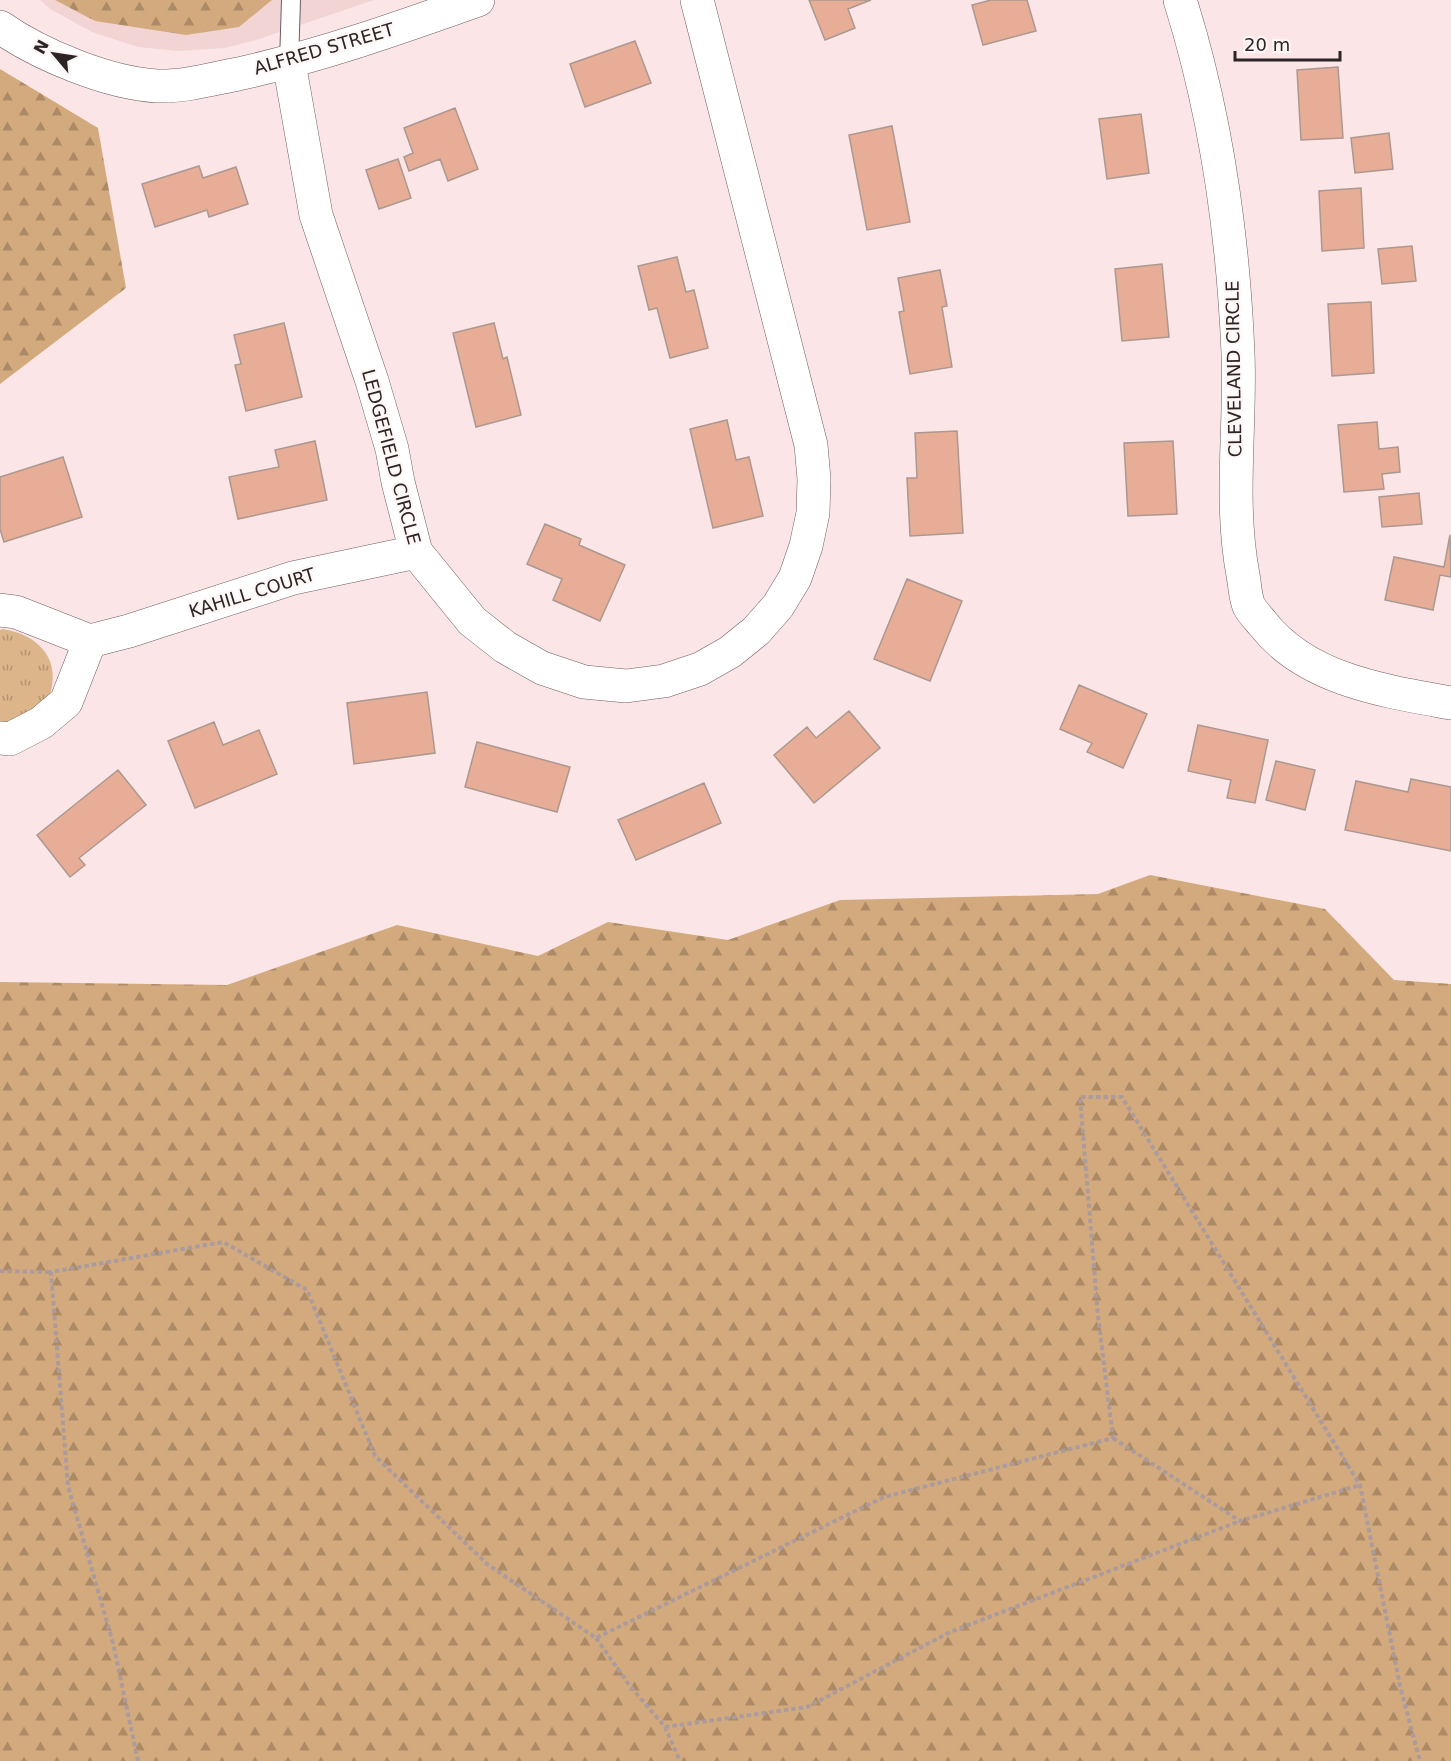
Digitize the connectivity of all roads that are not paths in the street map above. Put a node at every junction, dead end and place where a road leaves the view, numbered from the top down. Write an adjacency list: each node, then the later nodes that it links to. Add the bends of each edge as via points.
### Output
1 (291, 0): 6 (lane)
2 (478, 0): 6 (street, ALFRED STREET)
3 (697, 0): 7 (street, LEDGEFIELD CIRCLE, via 811,445 813,513 795,578 778,606 730,652 700,669 664,681 626,686 584,682 542,668 505,647 472,621)
4 (1180, 0): 10 (street, CLEVELAND CIRCLE, via 1197,52 1232,254 1238,355 1237,545 1249,606 1275,639 1308,663 1347,680)
5 (0, 27): 6 (street, ALFRED STREET, via 47,53 119,81 159,86 199,82)
6 (289, 63): 7 (street, LEDGEFIELD CIRCLE, via 316,215 392,448)
7 (416, 552): 9 (street, KAHILL COURT, via 293,578)
8 (0, 610): 9 (street, via 16,612)
9 (90, 640): 11 (street, via 66,702 41,723 10,739)
10 (1451, 703)
11 (0, 738)

